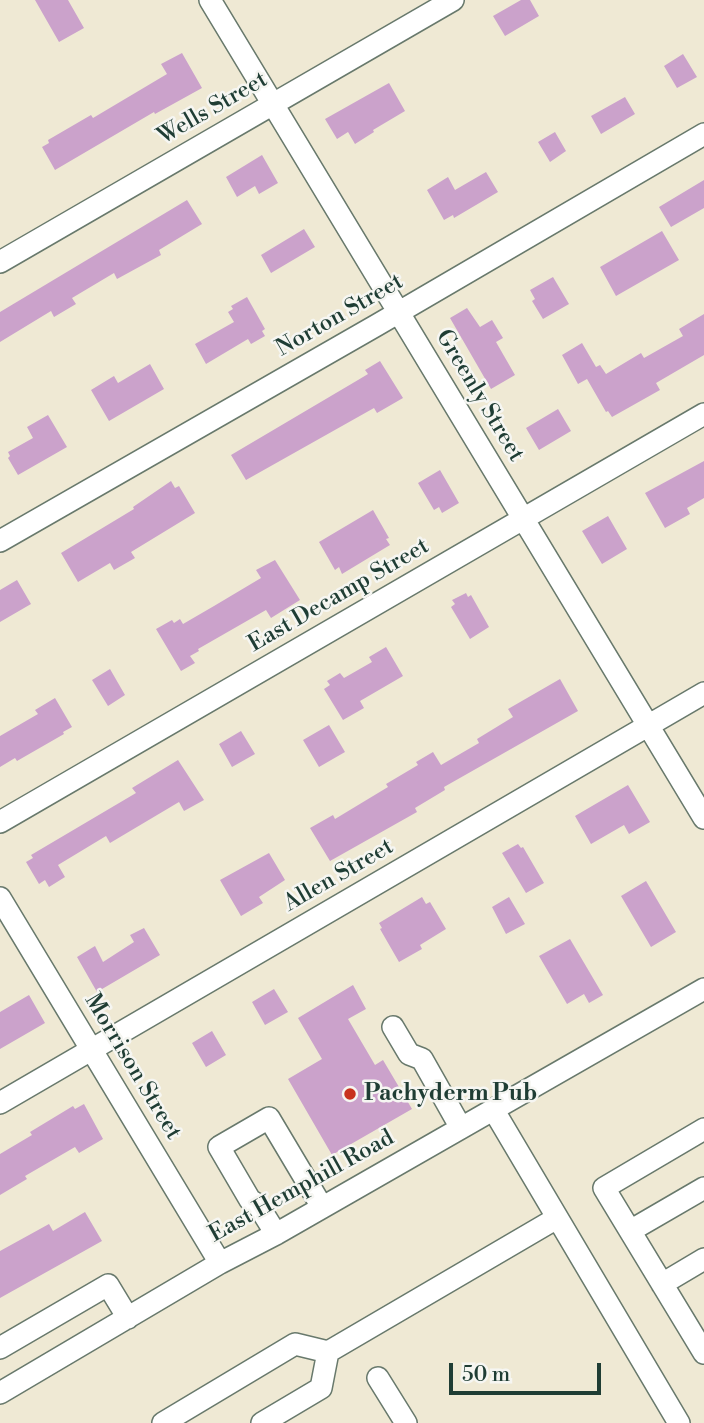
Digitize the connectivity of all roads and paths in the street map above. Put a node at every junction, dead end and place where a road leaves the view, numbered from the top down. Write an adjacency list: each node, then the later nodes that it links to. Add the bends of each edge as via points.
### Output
1 (209, 0): 3 (street, Greenly Street)
2 (453, 0): 3 (street, Wells Street)
3 (273, 105): 5 (street, Wells Street); 6 (street, Greenly Street)
4 (704, 134): 6 (street, Norton Street)
5 (0, 262)
6 (399, 313): 8 (street, Greenly Street); 9 (street, Norton Street)
7 (704, 414): 8 (street, East Decamp Street)
8 (523, 520): 11 (street, Greenly Street); 13 (street, East Decamp Street)
9 (0, 541)
10 (704, 694): 11 (street, Allen Street)
11 (648, 726): 12 (street, Greenly Street); 17 (street, Allen Street)
12 (704, 818)
13 (0, 822)
14 (0, 898): 17 (street, Morrison Street)
15 (704, 989): 19 (street, East Hemphill Road)
16 (393, 1027): 20 (street, via 409,1054 422,1059)
17 (91, 1049): 18 (street, Allen Street); 28 (street, Morrison Street)
18 (0, 1103)
19 (493, 1109): 20 (street, East Hemphill Road); 24 (street)
20 (461, 1128): 23 (street, East Hemphill Road)
21 (704, 1129): 25 (street, via 604,1188)
22 (704, 1188): 25 (street)
23 (322, 1207): 26 (street, East Hemphill Road); 26 (street, via 269,1118 219,1147)
24 (557, 1218): 35 (street); 43 (street)
25 (630, 1231): 29 (street)
26 (276, 1234): 28 (street, East Hemphill Road)
27 (704, 1259): 29 (street)
28 (220, 1263): 30 (street, East Hemphill Road)
29 (662, 1284): 32 (street)
30 (128, 1318): 31 (street, via 108,1285); 34 (street, East Hemphill Road)
31 (49, 1319): 33 (street); 34 (street)
32 (696, 1321): 36 (street)
33 (0, 1348): 38 (street)
34 (70, 1352): 38 (street, East Hemphill Road)
35 (328, 1352): 40 (street, via 295,1344); 41 (street, via 321,1388)
36 (704, 1353)
37 (378, 1378): 42 (street)
38 (21, 1380): 39 (street, East Hemphill Road)
39 (0, 1392)
40 (163, 1423)
41 (262, 1423)
42 (406, 1423)
43 (679, 1423)

